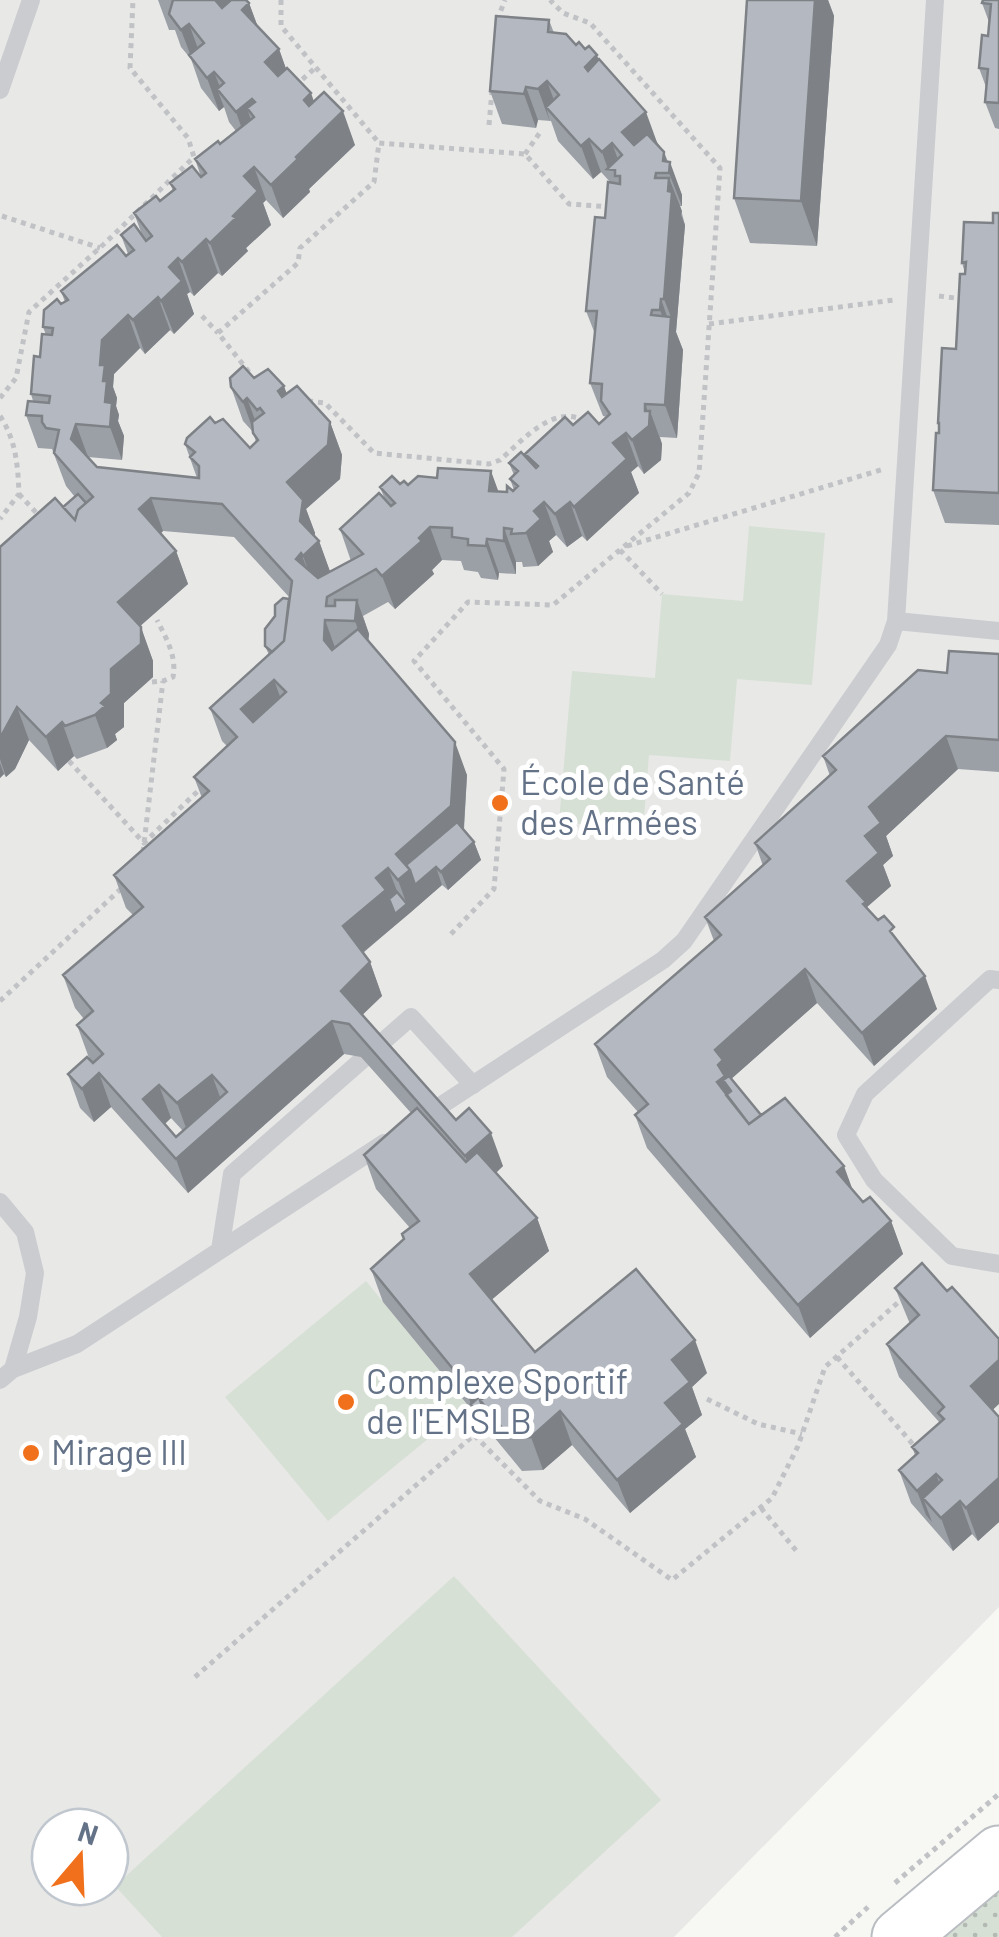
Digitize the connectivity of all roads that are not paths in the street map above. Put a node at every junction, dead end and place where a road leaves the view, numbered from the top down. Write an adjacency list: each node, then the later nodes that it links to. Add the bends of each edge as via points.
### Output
1 (32, 0): 3 (lane)
2 (935, 0): 4 (lane)
3 (0, 90)
4 (896, 621): 5 (lane); 7 (lane, via 888,645 684,942)
5 (999, 630)
6 (999, 980): 12 (lane, via 990,979 864,1094 846,1135 874,1180 952,1256)
7 (472, 1085): 8 (lane); 11 (lane, via 410,1018 232,1174)
8 (431, 1112)
9 (402, 1131): 11 (lane)
10 (0, 1202): 13 (lane, via 26,1232 35,1273 28,1318)
11 (220, 1250): 13 (lane, via 77,1344)
12 (999, 1264)
13 (6, 1375)
14 (999, 1854): 15 (main road)
15 (900, 1937)

